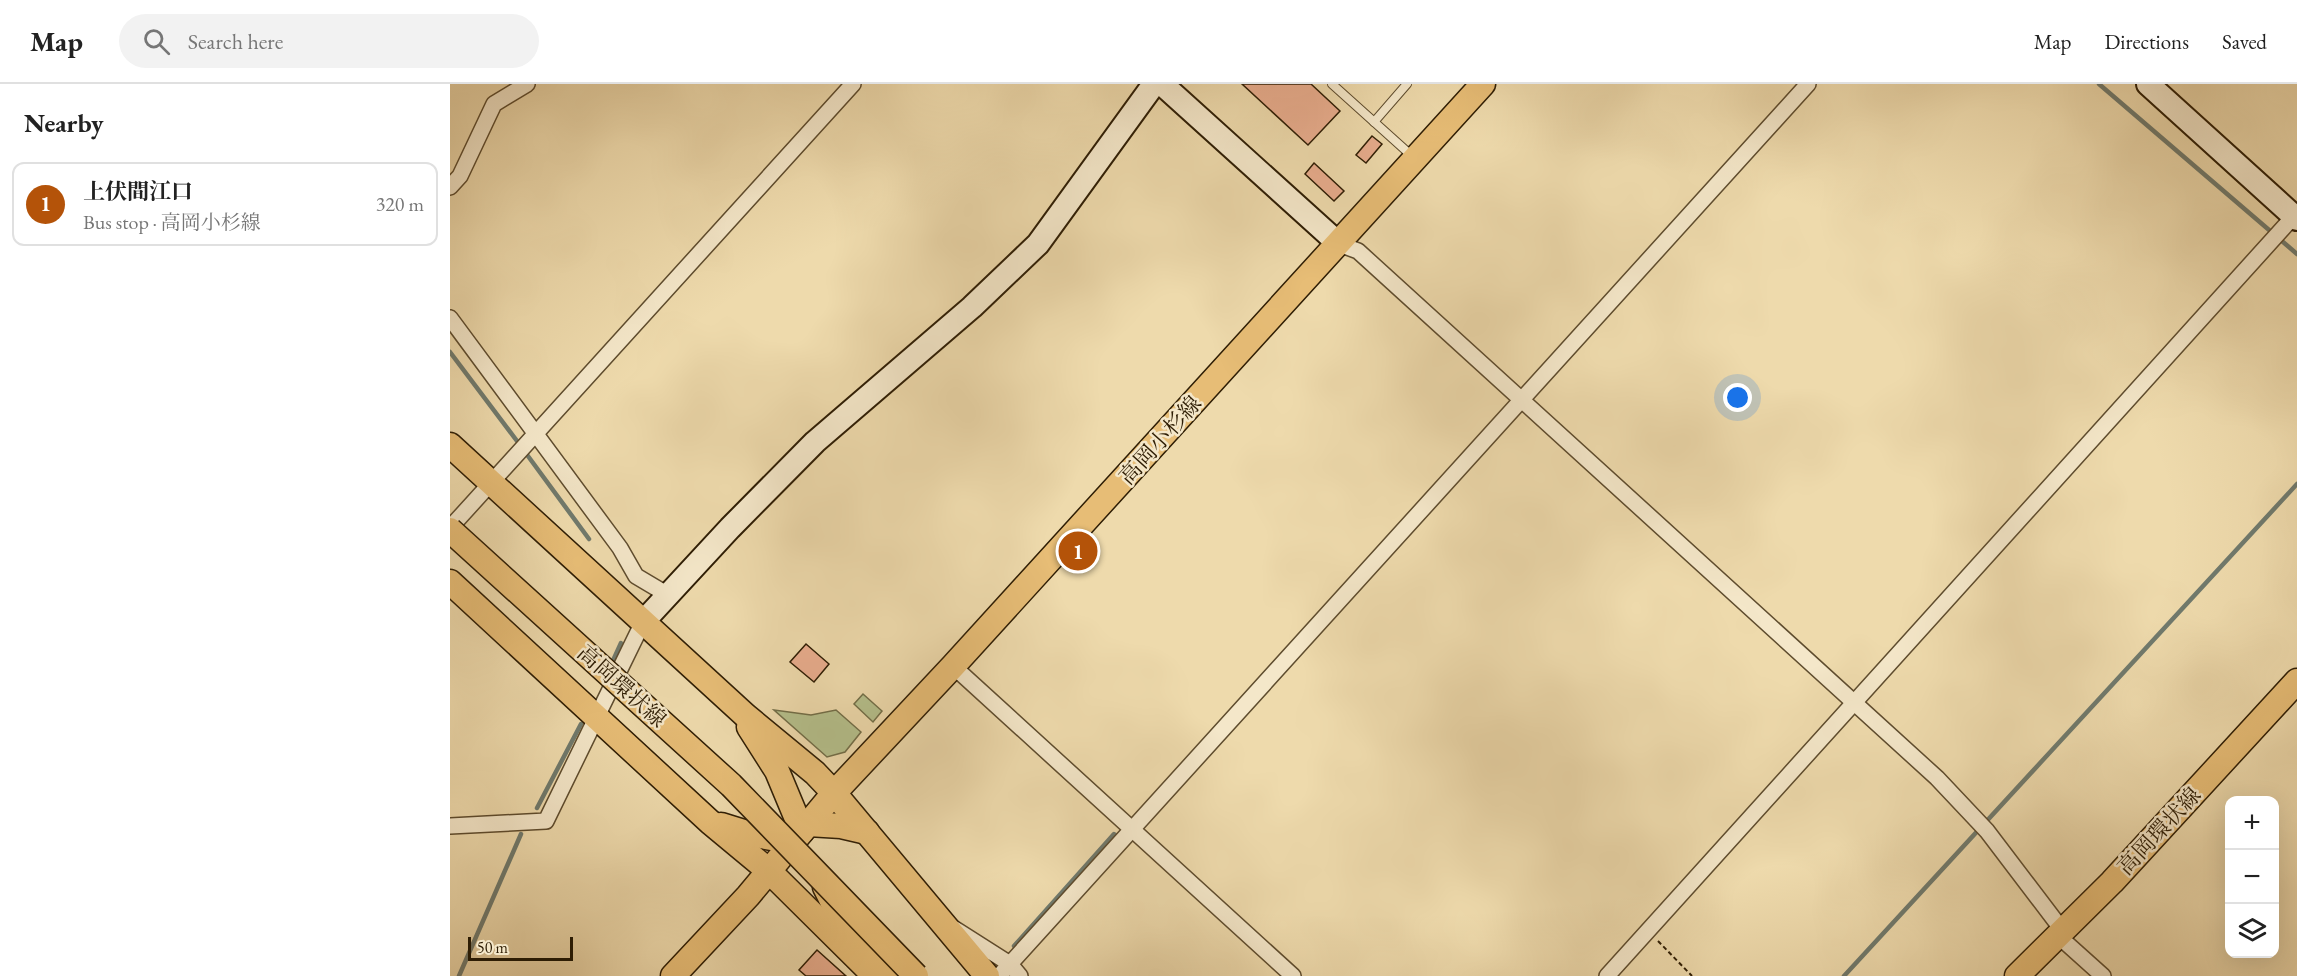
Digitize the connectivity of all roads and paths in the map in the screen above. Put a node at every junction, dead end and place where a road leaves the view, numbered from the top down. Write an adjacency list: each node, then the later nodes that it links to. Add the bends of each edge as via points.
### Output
1 (527, 84): 12 (street, via 494,104 460,176)
2 (853, 84): 17 (street)
3 (1154, 84): 22 (street, via 1038,244 972,307 815,442)
4 (1162, 84): 14 (street)
5 (1332, 84): 10 (lane)
6 (1407, 84): 10 (lane)
7 (1483, 84): 11 (main road, 高岡小杉線)
8 (1808, 84): 16 (street)
9 (2148, 84): 13 (street)
10 (1374, 122): 11 (lane)
11 (1415, 159): 14 (main road, 高岡小杉線)
12 (450, 186)
13 (2295, 218): 26 (street)
14 (1339, 244): 16 (street, via 1358,251); 24 (main road, 高岡小杉線)
15 (450, 318): 17 (street)
16 (1520, 399): 26 (street); 32 (street)
17 (534, 433): 19 (street); 22 (street, via 620,548 636,576)
18 (450, 445): 19 (main road)
19 (491, 482): 20 (street); 23 (main road)
20 (450, 529): 43 (main road, 高岡環状線, bridge, via 731,785)
21 (450, 582): 28 (main road)
22 (668, 595): 23 (street)
23 (643, 622): 27 (main road); 28 (street)
24 (954, 666): 29 (main road, 高岡小杉線); 32 (street)
25 (2297, 681): 38 (main road, 高岡環状線)
26 (1853, 702): 37 (street); 38 (street, via 1987,831)
27 (736, 708): 29 (main road); 34 (main road, via 777,771)
28 (596, 715): 30 (main road); 31 (street, via 546,821)
29 (834, 793): 33 (main road); 34 (main road)
30 (710, 822): 34 (main road, via 750,834); 35 (main road)
31 (450, 826)
32 (1132, 831): 39 (street); 47 (street)
33 (867, 832): 34 (main road, via 842,826); 36 (main road)
34 (800, 834): 35 (main road); 42 (main road, via 837,911)
35 (769, 871): 40 (main road); 41 (main road)
36 (938, 918): 39 (street); 44 (main road)
37 (1648, 930): 48 (street); 49 (path)
38 (2063, 931): 50 (main road, 高岡環状線); 51 (street, via 2064,941)
39 (1010, 964): 45 (street); 46 (street)
40 (673, 976)
41 (875, 976)
42 (892, 976)
43 (916, 976)
44 (987, 976)
45 (999, 976)
46 (1020, 976)
47 (1293, 976)
48 (1607, 976)
49 (1692, 976)
50 (2017, 976)
51 (2103, 976)

